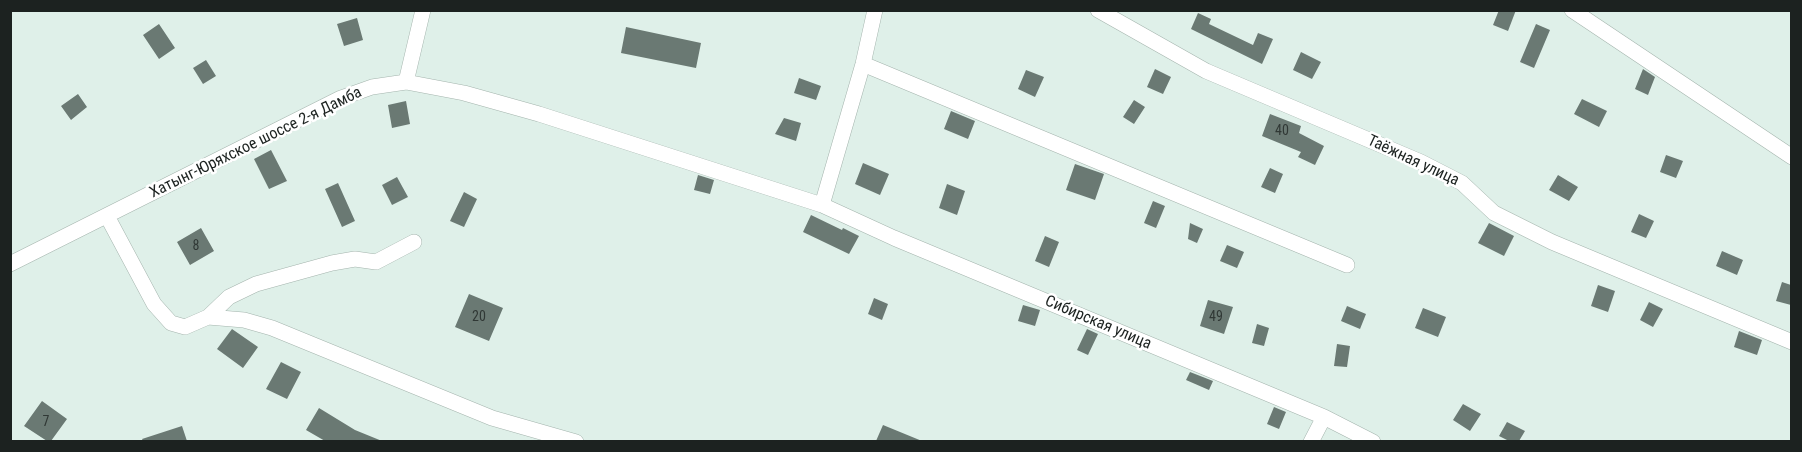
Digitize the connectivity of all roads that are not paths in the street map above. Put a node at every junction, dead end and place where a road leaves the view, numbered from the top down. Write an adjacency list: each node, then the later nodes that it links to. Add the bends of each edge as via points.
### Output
1 (423, 10): 6 (street)
2 (875, 10): 5 (street)
3 (1098, 10): 14 (street, Таёжная улица, via 1206,71 1421,162 1462,183 1494,213 1552,242)
4 (1572, 10): 7 (street)
5 (863, 64): 8 (street); 12 (street)
6 (406, 82): 8 (street, Хатынг-Юряхское шоссе 2-я Дамба, via 539,114); 9 (street, Хатынг-Юряхское шоссе 2-я Дамба, via 372,87 341,98)
7 (1791, 157)
8 (822, 205): 15 (street, Сибирская улица)
9 (107, 216): 11 (street, Хатынг-Юряхское шоссе 2-я Дамба); 13 (street, via 161,314 171,323 185,327)
10 (414, 242): 13 (street, via 376,262 332,264 256,284 229,297)
11 (10, 264)
12 (1347, 265)
13 (208, 317): 16 (street, via 244,320 272,328 492,418)
14 (1791, 342)
15 (1324, 417): 17 (street); 18 (street, Сибирская улица)
16 (576, 441)
17 (1311, 441)
18 (1373, 441)

